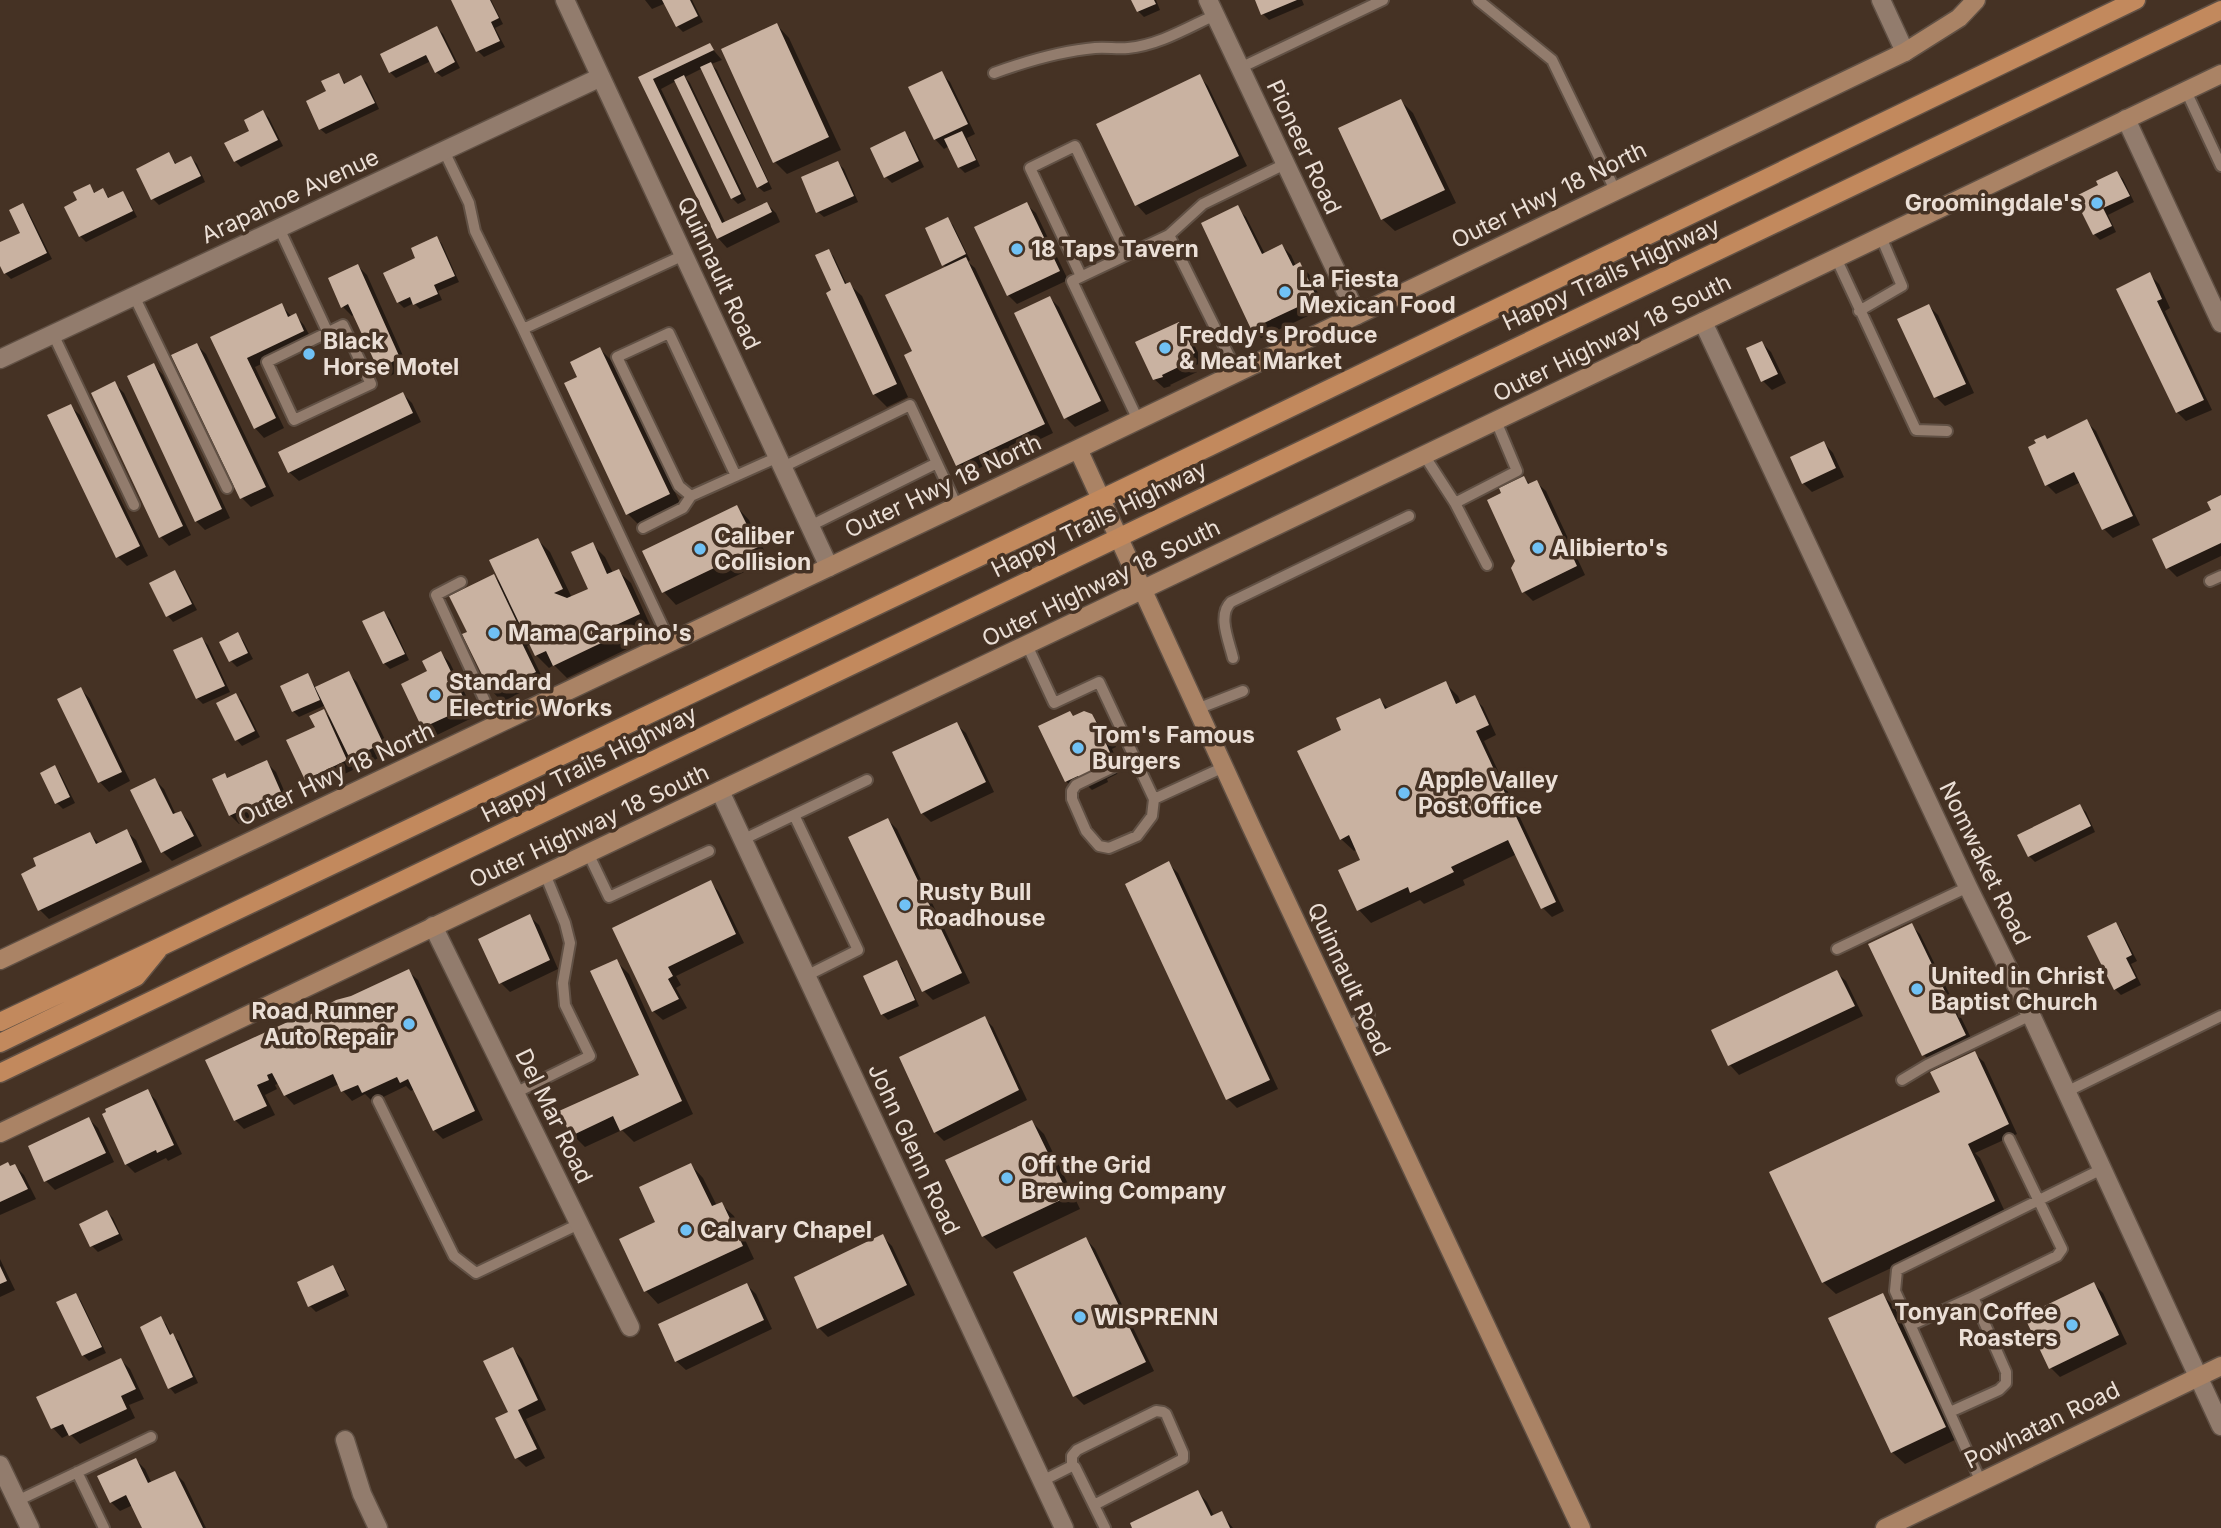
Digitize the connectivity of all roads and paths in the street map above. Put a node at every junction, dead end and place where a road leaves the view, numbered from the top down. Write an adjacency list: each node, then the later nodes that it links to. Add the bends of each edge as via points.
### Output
1 (565, 0): 15 (street, Quinnault Road)
2 (1349, 0): 10 (lane)
3 (1383, 0): 10 (lane)
4 (1478, 0): 21 (lane, via 1552,60)
5 (1881, 0): 11 (street)
6 (1976, 0): 11 (street, Outer Hwy 18 North, via 1959,18)
7 (2136, 0): 49 (main road, Happy Trails Highway)
8 (1211, 7): 12 (street, Pioneer Road); 13 (lane, via 1169,37 1129,48 1052,55)
9 (2221, 10): 56 (main road, Happy Trails Highway)
10 (1355, 13): 12 (lane)
11 (1905, 52): 21 (street, Outer Hwy 18 North)
12 (1240, 68): 19 (street, Pioneer Road)
13 (995, 73)
14 (2221, 74): 16 (street, Outer Highway 18 South)
15 (601, 77): 18 (street, Arapahoe Avenue); 25 (street, Quinnault Road)
16 (2186, 90): 17 (street, Outer Highway 18 South); 20 (lane)
17 (2126, 119): 24 (street, Outer Highway 18 South); 33 (street)
18 (444, 151): 22 (street, Arapahoe Avenue); 34 (lane, via 469,204 475,231)
19 (1285, 164): 23 (lane, via 1203,204); 31 (street, Pioneer Road)
20 (2221, 166)
21 (1615, 190): 31 (street, Outer Hwy 18 North)
22 (279, 228): 29 (street, Arapahoe Avenue); 35 (lane)
23 (1169, 235): 26 (lane); 38 (lane)
24 (1881, 237): 27 (street, Outer Highway 18 South); 30 (lane, via 1902,286)
25 (684, 255): 34 (lane); 44 (street, Quinnault Road)
26 (1127, 255): 28 (lane); 28 (lane, via 1075,146 1030,168)
27 (1836, 258): 30 (lane); 32 (street, Outer Highway 18 South)
28 (1081, 276): 39 (lane, via 1072,281)
29 (134, 296): 36 (street, Arapahoe Avenue); 47 (lane)
30 (1859, 311): 41 (lane, via 1916,430)
31 (1357, 315): 38 (street, Outer Hwy 18 North)
32 (1703, 322): 40 (street, Outer Highway 18 South); 79 (street, Nomwaket Road)
33 (2221, 323)
34 (523, 329): 63 (lane)
35 (328, 333): 35 (lane, via 343,325 371,384 295,420 267,362)
36 (53, 334): 37 (street, Arapahoe Avenue); 51 (lane)
37 (0, 359)
38 (1237, 372): 39 (street, Outer Hwy 18 North)
39 (1138, 420): 42 (street, Outer Hwy 18 North)
40 (1496, 421): 43 (street, Outer Highway 18 South); 50 (lane, via 1517,471)
41 (1947, 431)
42 (1078, 449): 49 (street, Quinnault Road); 52 (street, Outer Hwy 18 North)
43 (1424, 455): 50 (lane); 62 (street, Outer Highway 18 South)
44 (780, 462): 45 (lane, via 910,405); 46 (lane); 54 (street, Quinnault Road)
45 (937, 463): 52 (lane); 54 (lane)
46 (736, 476): 48 (lane); 48 (lane, via 669,333 617,357 679,486)
47 (227, 488)
48 (691, 496): 55 (lane, via 682,508)
49 (1101, 499): 56 (street, Quinnault Road); 81 (main road, Happy Trails Highway)
50 (1455, 503): 57 (lane)
51 (134, 505)
52 (957, 506): 58 (street, Outer Hwy 18 North)
53 (1409, 516): 65 (lane, via 1226,606)
54 (810, 526): 58 (street, Quinnault Road)
55 (643, 528)
56 (1117, 537): 62 (street, Quinnault Road); 91 (main road, Happy Trails Highway)
57 (1487, 565)
58 (829, 567): 63 (street, Outer Hwy 18 North)
59 (2221, 576): 60 (lane)
60 (2210, 581)
61 (461, 582): 68 (lane, via 436,595)
62 (1142, 590): 64 (street, Outer Highway 18 South); 67 (street, Quinnault Road)
63 (670, 642): 68 (street, Outer Hwy 18 North)
64 (1027, 645): 69 (lane, via 1054,703 1099,682); 72 (street, Outer Highway 18 South)
65 (1233, 658)
66 (1243, 691): 67 (lane)
67 (1197, 709): 70 (street, Quinnault Road)
68 (496, 725): 83 (street, Outer Hwy 18 North)
69 (1134, 757): 73 (lane); 73 (lane, via 1072,791 1087,831 1099,846 1109,848 1137,836 1152,816)
70 (1224, 767): 73 (lane); 89 (street, Quinnault Road)
71 (867, 780): 74 (lane)
72 (720, 791): 75 (street, John Glenn Road); 77 (street, Outer Highway 18 South)
73 (1154, 799)
74 (794, 815): 75 (lane); 84 (lane, via 858,950)
75 (742, 840): 84 (street, John Glenn Road)
76 (709, 850): 77 (lane, via 609,897)
77 (588, 853): 78 (street, Outer Highway 18 South)
78 (545, 874): 80 (street, Outer Highway 18 South); 94 (lane, via 570,943 563,983 565,1005 590,1056)
79 (1968, 887): 82 (lane); 86 (street, Nomwaket Road)
80 (433, 926): 94 (street, Del Mar Road); 96 (street, Outer Highway 18 South)
81 (160, 947): 88 (main road, Happy Trails Highway); 90 (main road, via 136,977)
82 (1837, 949)
83 (0, 960)
84 (806, 976): 113 (street, John Glenn Road)
85 (1369, 1015): 89 (lane)
86 (2031, 1015): 92 (lane); 93 (street, Nomwaket Road)
87 (2221, 1016): 93 (lane)
88 (0, 1022)
89 (1345, 1027): 122 (street, Quinnault Road)
90 (0, 1043)
91 (0, 1073)
92 (1902, 1080)
93 (2066, 1092): 98 (street, Nomwaket Road)
94 (515, 1093): 100 (street, Del Mar Road)
95 (378, 1101): 100 (lane, via 454,1256 476,1273)
96 (0, 1133)
97 (2009, 1139): 99 (lane)
98 (2102, 1169): 99 (lane); 105 (street, Nomwaket Road)
99 (2040, 1200): 101 (lane, via 2062,1245 2060,1253); 102 (lane, via 1896,1270 1895,1291)
100 (579, 1224): 103 (street, Del Mar Road)
101 (1973, 1297): 102 (lane); 106 (lane, via 2006,1372 2006,1383)
102 (1911, 1325): 106 (lane)
103 (630, 1327)
104 (2221, 1366): 105 (street, Powhatan Road)
105 (2198, 1377): 107 (street, Nomwaket Road); 114 (street, Powhatan Road)
106 (1950, 1412): 114 (lane)
107 (2221, 1426)
108 (151, 1437): 112 (lane)
109 (345, 1440): 119 (street)
110 (0, 1465): 115 (street)
111 (1072, 1466): 113 (lane); 116 (lane); 116 (lane, via 1077,1450 1156,1412 1166,1414 1183,1459)
112 (77, 1472): 115 (lane); 118 (lane)
113 (1042, 1481): 120 (street, John Glenn Road)
114 (1981, 1482): 123 (street, Powhatan Road)
115 (17, 1501): 117 (street)
116 (1094, 1505): 121 (lane)
117 (30, 1528)
118 (104, 1528)
119 (378, 1528)
120 (1064, 1528)
121 (1105, 1528)
122 (1581, 1528)
123 (1885, 1528)

